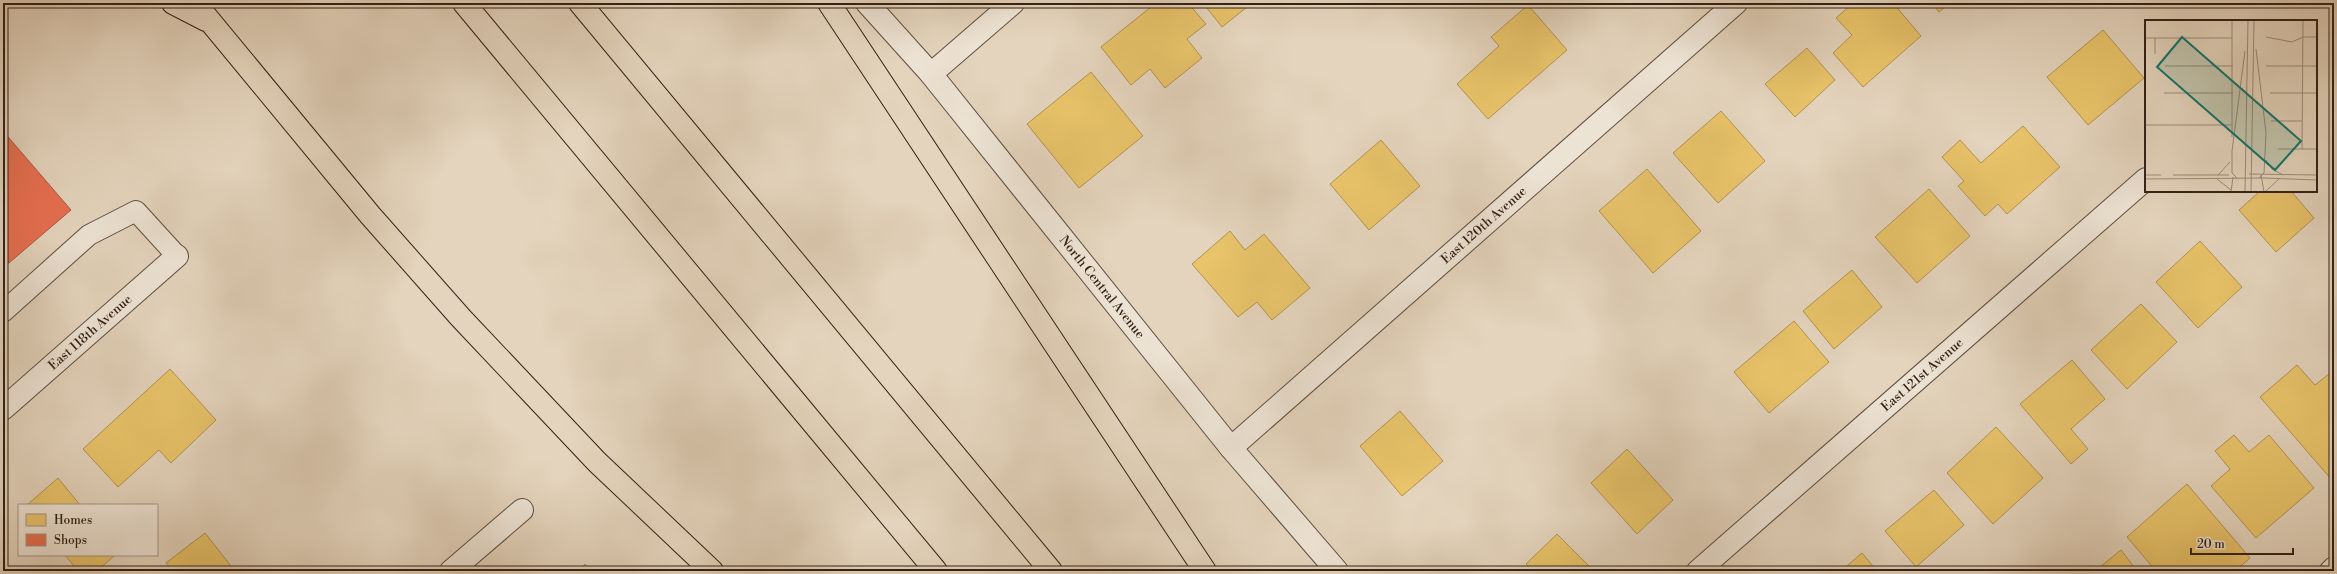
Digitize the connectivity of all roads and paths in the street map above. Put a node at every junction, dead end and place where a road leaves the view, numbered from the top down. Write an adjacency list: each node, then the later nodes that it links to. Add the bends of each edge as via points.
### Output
1 (173, 3): 9 (highway)
2 (195, 3): 9 (highway)
3 (464, 3): 20 (highway)
4 (580, 3): 21 (highway)
5 (829, 3): 22 (highway)
6 (867, 3): 10 (street, North Central Avenue)
7 (1014, 3): 10 (street)
8 (1736, 3): 15 (street, East 120th Avenue)
9 (207, 20): 19 (highway, via 370,215 461,318 597,462)
10 (931, 74): 15 (street, North Central Avenue)
11 (2145, 180): 24 (street, East 121st Avenue)
12 (177, 256): 13 (lane, via 136,211 89,235); 14 (street, East 118th Avenue)
13 (3, 312)
14 (3, 409)
15 (1231, 448): 23 (street, North Central Avenue)
16 (522, 510): 18 (street)
17 (2334, 568): 25 (street)
18 (451, 571)
19 (712, 571)
20 (936, 571)
21 (1051, 571)
22 (1205, 571)
23 (1337, 571)
24 (1698, 571)
25 (2331, 571)

